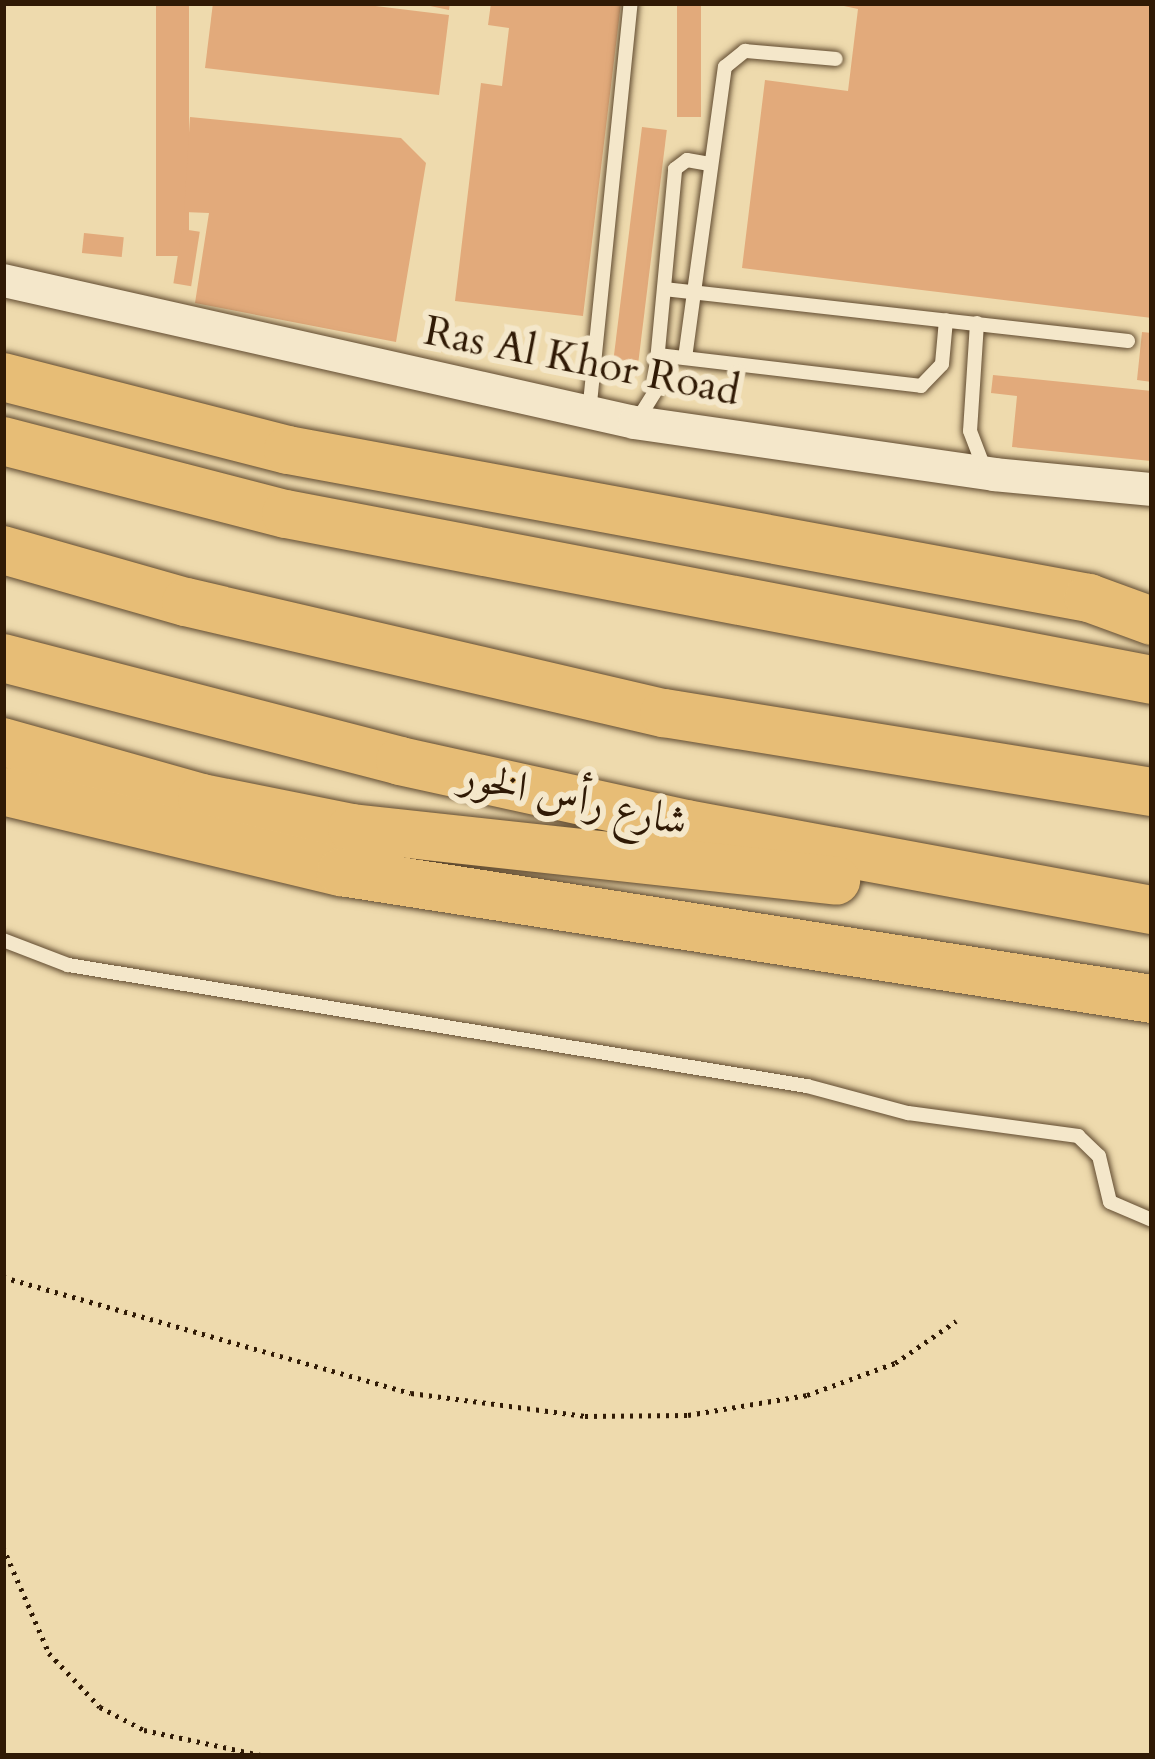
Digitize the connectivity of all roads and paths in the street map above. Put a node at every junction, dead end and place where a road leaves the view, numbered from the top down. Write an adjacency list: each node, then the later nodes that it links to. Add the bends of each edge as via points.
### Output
1 (632, 3): 13 (lane)
2 (836, 59): 3 (lane, via 758,50 732,57 721,80)
3 (710, 164): 5 (lane, via 687,160 675,169); 6 (lane)
4 (3, 280): 13 (street, Ras Al Khor Road)
5 (664, 289): 6 (lane); 10 (lane)
6 (693, 292): 7 (lane); 11 (lane)
7 (946, 320): 8 (lane); 11 (lane, via 942,364 921,386)
8 (977, 323): 9 (lane); 16 (lane, via 970,431 976,455)
9 (1128, 340)
10 (658, 355): 11 (lane); 14 (lane, via 652,402)
11 (685, 358)
12 (3, 376): 19 (highway, via 399,473)
13 (589, 413): 14 (street, Ras Al Khor Road)
14 (634, 422): 16 (street, Ras Al Khor Road)
15 (3, 441): 23 (highway, via 390,535)
16 (993, 474): 17 (street, Ras Al Khor Road)
17 (1152, 489)
18 (3, 550): 26 (highway, via 186,602 664,713)
19 (1089, 598): 20 (highway); 21 (highway)
20 (1152, 599)
21 (1152, 621)
22 (3, 658): 27 (highway, شارع رأس الخور, via 400,761)
23 (1152, 680)
24 (3, 742): 27 (highway, via 202,798 420,839)
25 (3, 791): 30 (highway, via 304,865)
26 (1152, 792)
27 (1060, 899): 28 (highway, شارع رأس الخور)
28 (1152, 910)
29 (3, 940): 31 (lane, via 68,964 1078,1136 1100,1156 1110,1202)
30 (1152, 999)
31 (1152, 1220)
32 (3, 1277): 33 (path, via 411,1393 585,1416 688,1415 807,1394 895,1363)
33 (956, 1321)
34 (3, 1547): 35 (path, via 49,1653 91,1699 144,1730)
35 (266, 1756)

